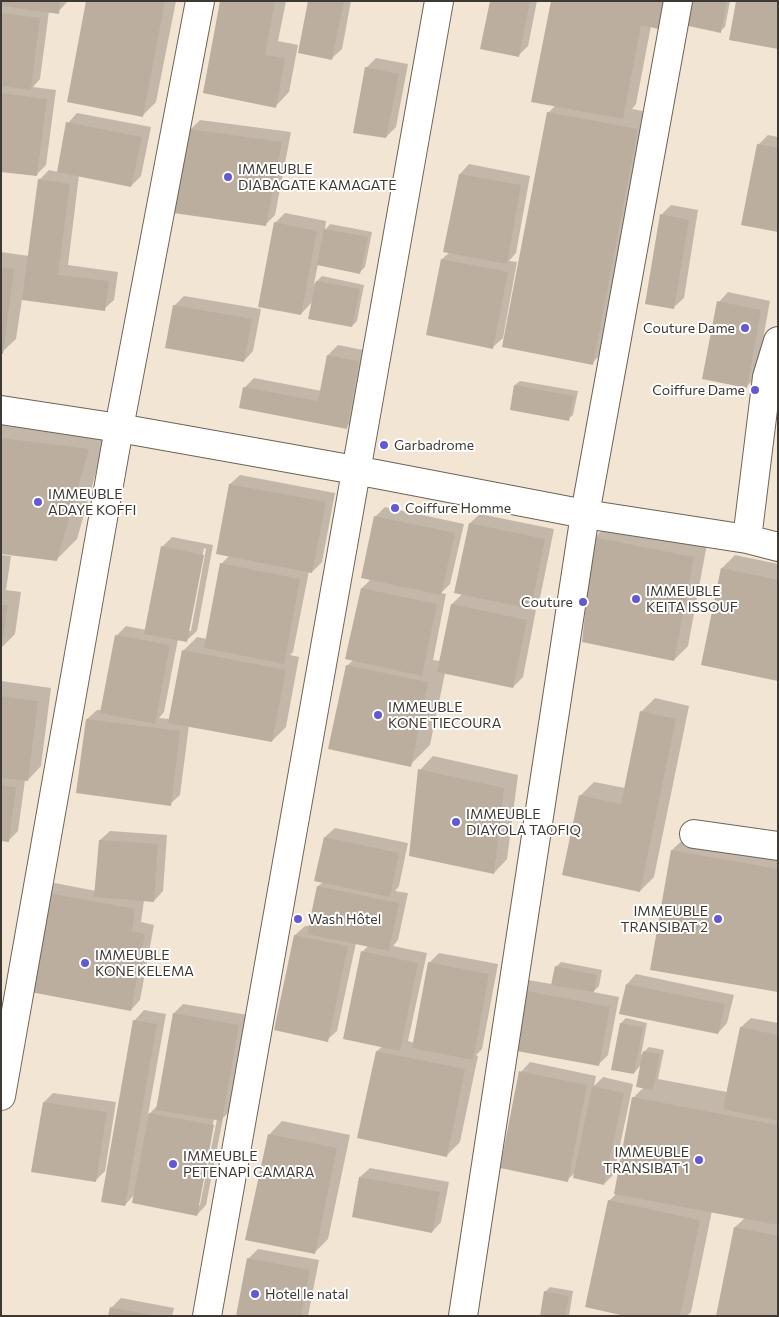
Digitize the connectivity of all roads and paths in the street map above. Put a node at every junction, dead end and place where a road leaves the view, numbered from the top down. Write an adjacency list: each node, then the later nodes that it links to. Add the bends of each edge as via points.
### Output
1 (200, 1): 6 (street)
2 (439, 1): 7 (street)
3 (678, 1): 8 (street)
4 (778, 341): 9 (street, via 767,376)
5 (1, 410): 6 (street)
6 (120, 428): 7 (street); 13 (street)
7 (355, 470): 8 (street); 14 (street)
8 (585, 514): 9 (street); 15 (street)
9 (747, 539): 10 (street)
10 (778, 547)
11 (694, 834): 12 (street)
12 (778, 846)
13 (1, 1096)
14 (207, 1316)
15 (463, 1316)

